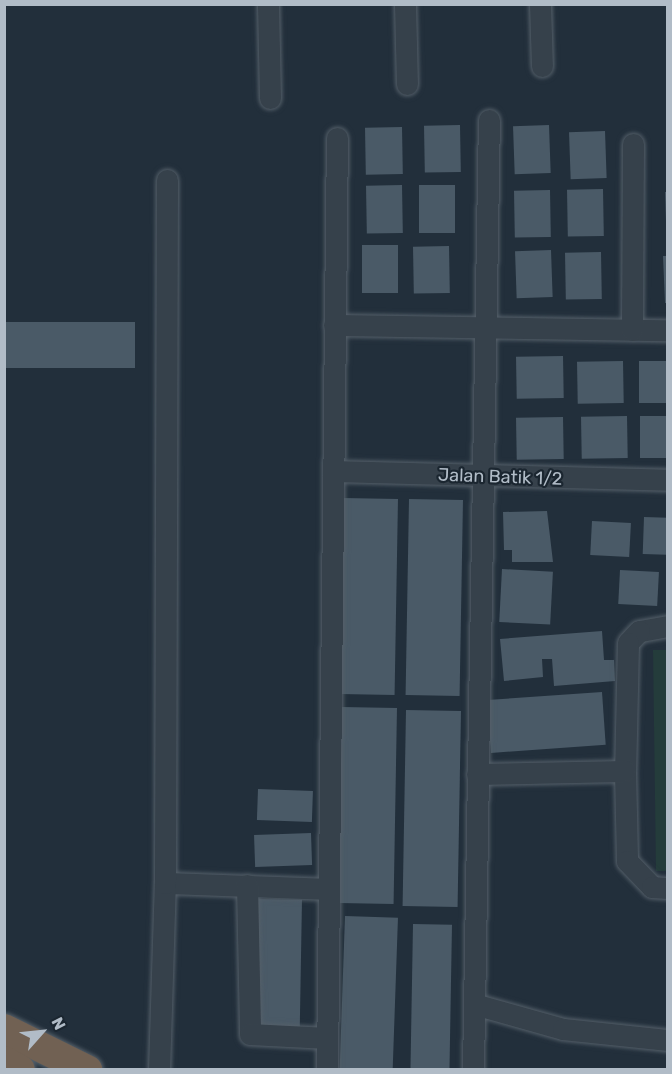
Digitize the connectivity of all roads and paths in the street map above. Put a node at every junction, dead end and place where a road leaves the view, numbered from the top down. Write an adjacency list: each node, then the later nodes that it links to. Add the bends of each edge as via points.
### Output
1 (268, 4): 6 (street)
2 (405, 4): 5 (street)
3 (540, 4): 4 (street)
4 (542, 66)
5 (407, 84)
6 (270, 98)
7 (489, 120): 12 (street)
8 (337, 138): 11 (street)
9 (633, 144): 13 (street)
10 (167, 180): 21 (street)
11 (334, 325): 12 (street); 15 (street)
12 (484, 328): 13 (street); 16 (street)
13 (632, 330): 14 (street)
14 (668, 330)
15 (333, 471): 16 (street, Jalan Batik 1/2); 24 (street)
16 (483, 477): 17 (street, Jalan Batik 1/2); 20 (street)
17 (668, 480)
18 (668, 627): 19 (street, via 639,631 628,643)
19 (625, 771): 20 (street); 23 (street, via 627,861 652,887)
20 (477, 774): 25 (street)
21 (165, 883): 22 (street); 32 (street)
22 (247, 885): 24 (street); 27 (street, via 250,1034)
23 (668, 888)
24 (327, 889): 27 (street)
25 (474, 1004): 28 (street, via 563,1029); 34 (street)
26 (4, 1029): 31 (highway)
27 (327, 1038): 33 (street)
28 (668, 1040)
29 (4, 1061): 30 (highway)
30 (20, 1070)
31 (87, 1070)
32 (159, 1070)
33 (327, 1070)
34 (473, 1070)

